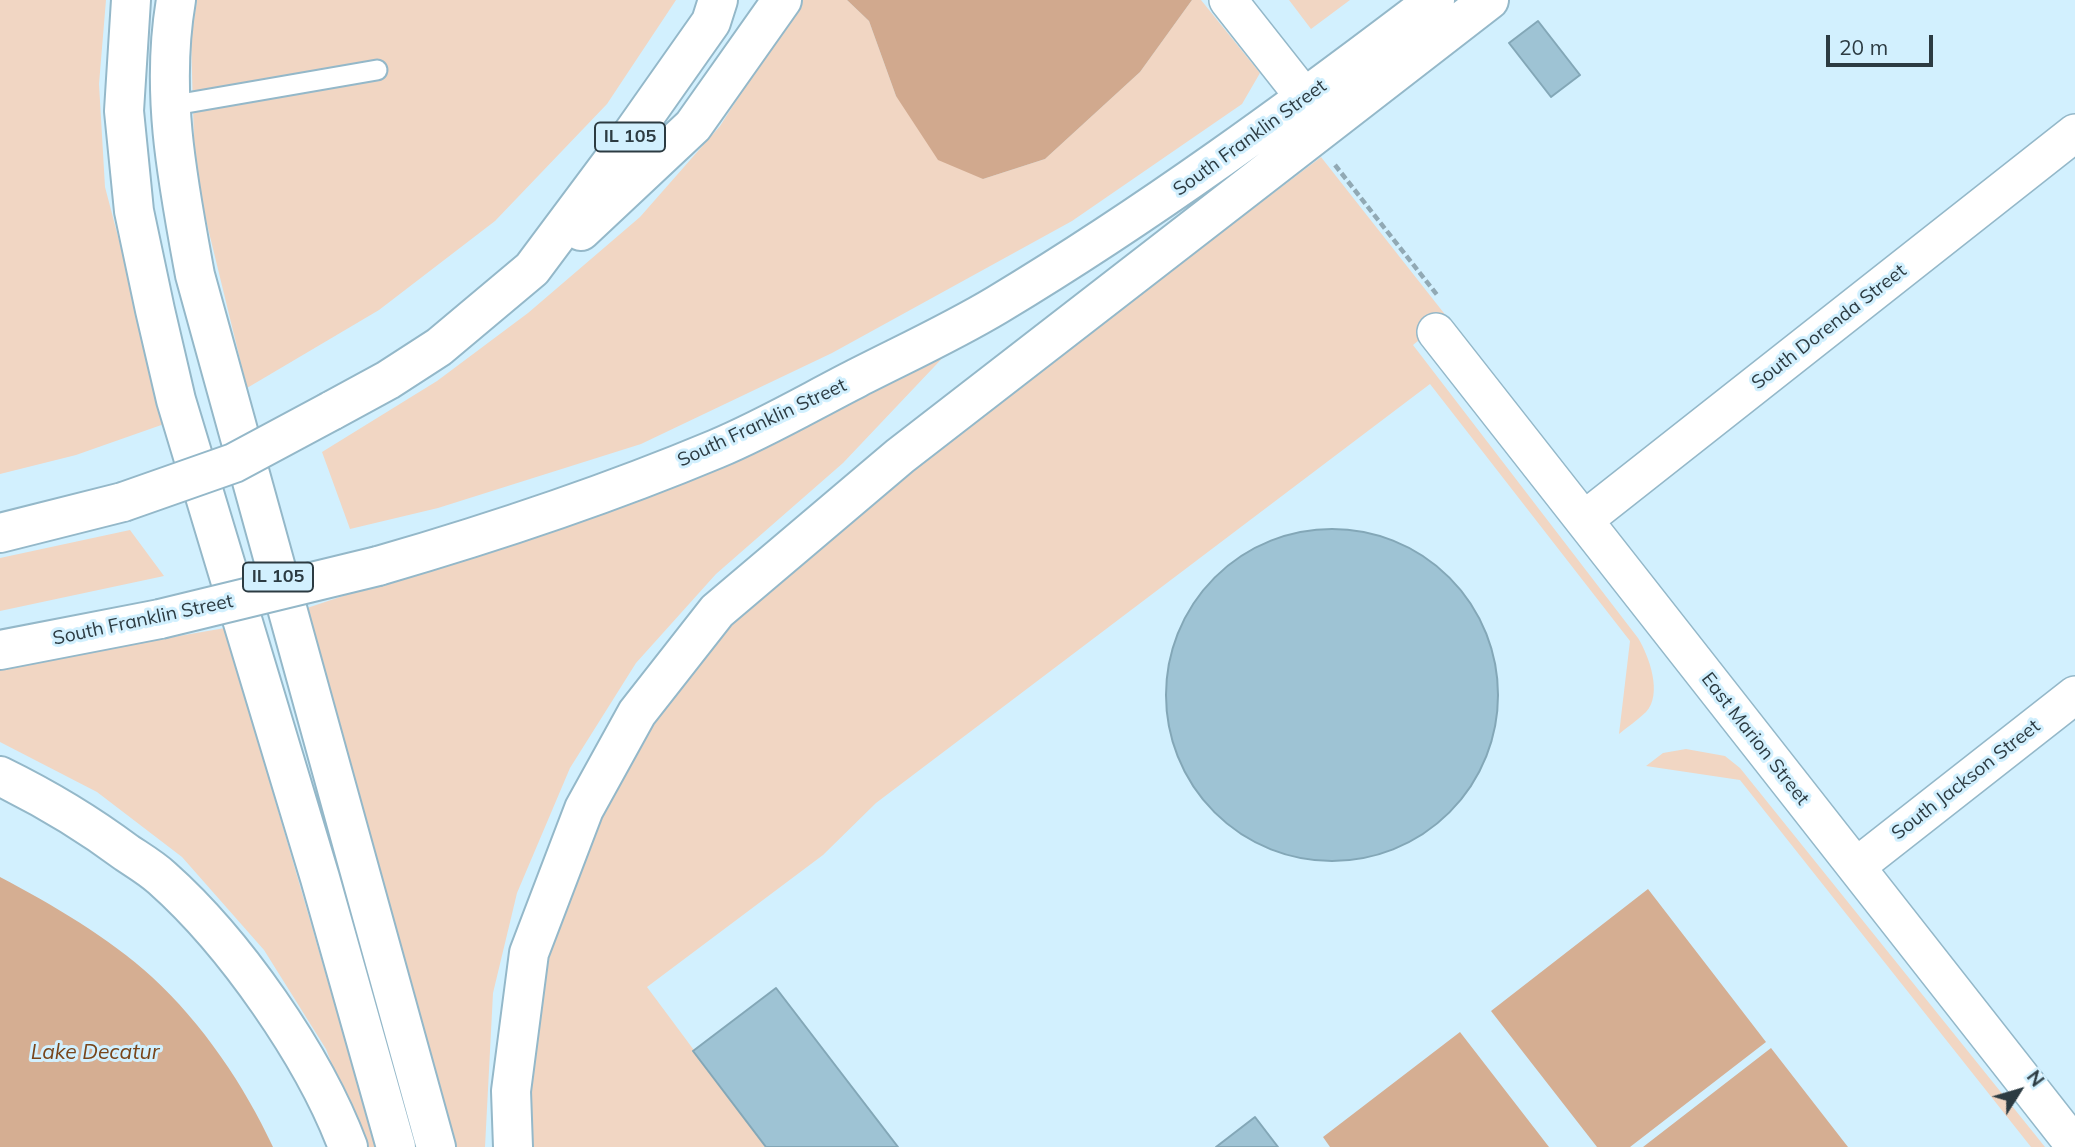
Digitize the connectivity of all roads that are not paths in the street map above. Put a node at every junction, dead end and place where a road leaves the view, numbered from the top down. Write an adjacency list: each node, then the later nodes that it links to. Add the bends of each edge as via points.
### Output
1 (131, 0): 22 (main road, via 124,111 134,211 155,310 176,400)
2 (176, 0): 10 (main road, IL 105)
3 (718, 0): 12 (main road, IL 105, via 711,22)
4 (782, 0): 12 (main road, via 693,126 592,222)
5 (1228, 0): 9 (street)
6 (1435, 0): 9 (main road, South Franklin Street)
7 (1489, 0): 24 (main road, via 900,456 717,611 638,713 604,773 584,809 533,941 511,1091)
8 (377, 70): 10 (lane)
9 (1306, 99): 16 (main road, South Franklin Street, bridge, via 1152,208 994,307 718,448 602,493 378,566 160,619)
10 (169, 106): 23 (main road, IL 105, via 176,175 195,275)
11 (2075, 133): 14 (street, South Dorenda Street)
12 (532, 269): 15 (main road, IL 105, bridge, via 439,347 388,380 234,463 123,502)
13 (1440, 317): 14 (street, East Marion Street)
14 (1584, 520): 19 (street, East Marion Street)
15 (0, 533)
16 (0, 650)
17 (2075, 695): 19 (street, South Jackson Street)
18 (0, 776): 21 (main road, via 47,800 150,869 216,932 299,1047)
19 (1857, 866): 20 (street, East Marion Street)
20 (2075, 1146)
21 (348, 1147)
22 (396, 1147)
23 (436, 1147)
24 (513, 1147)

